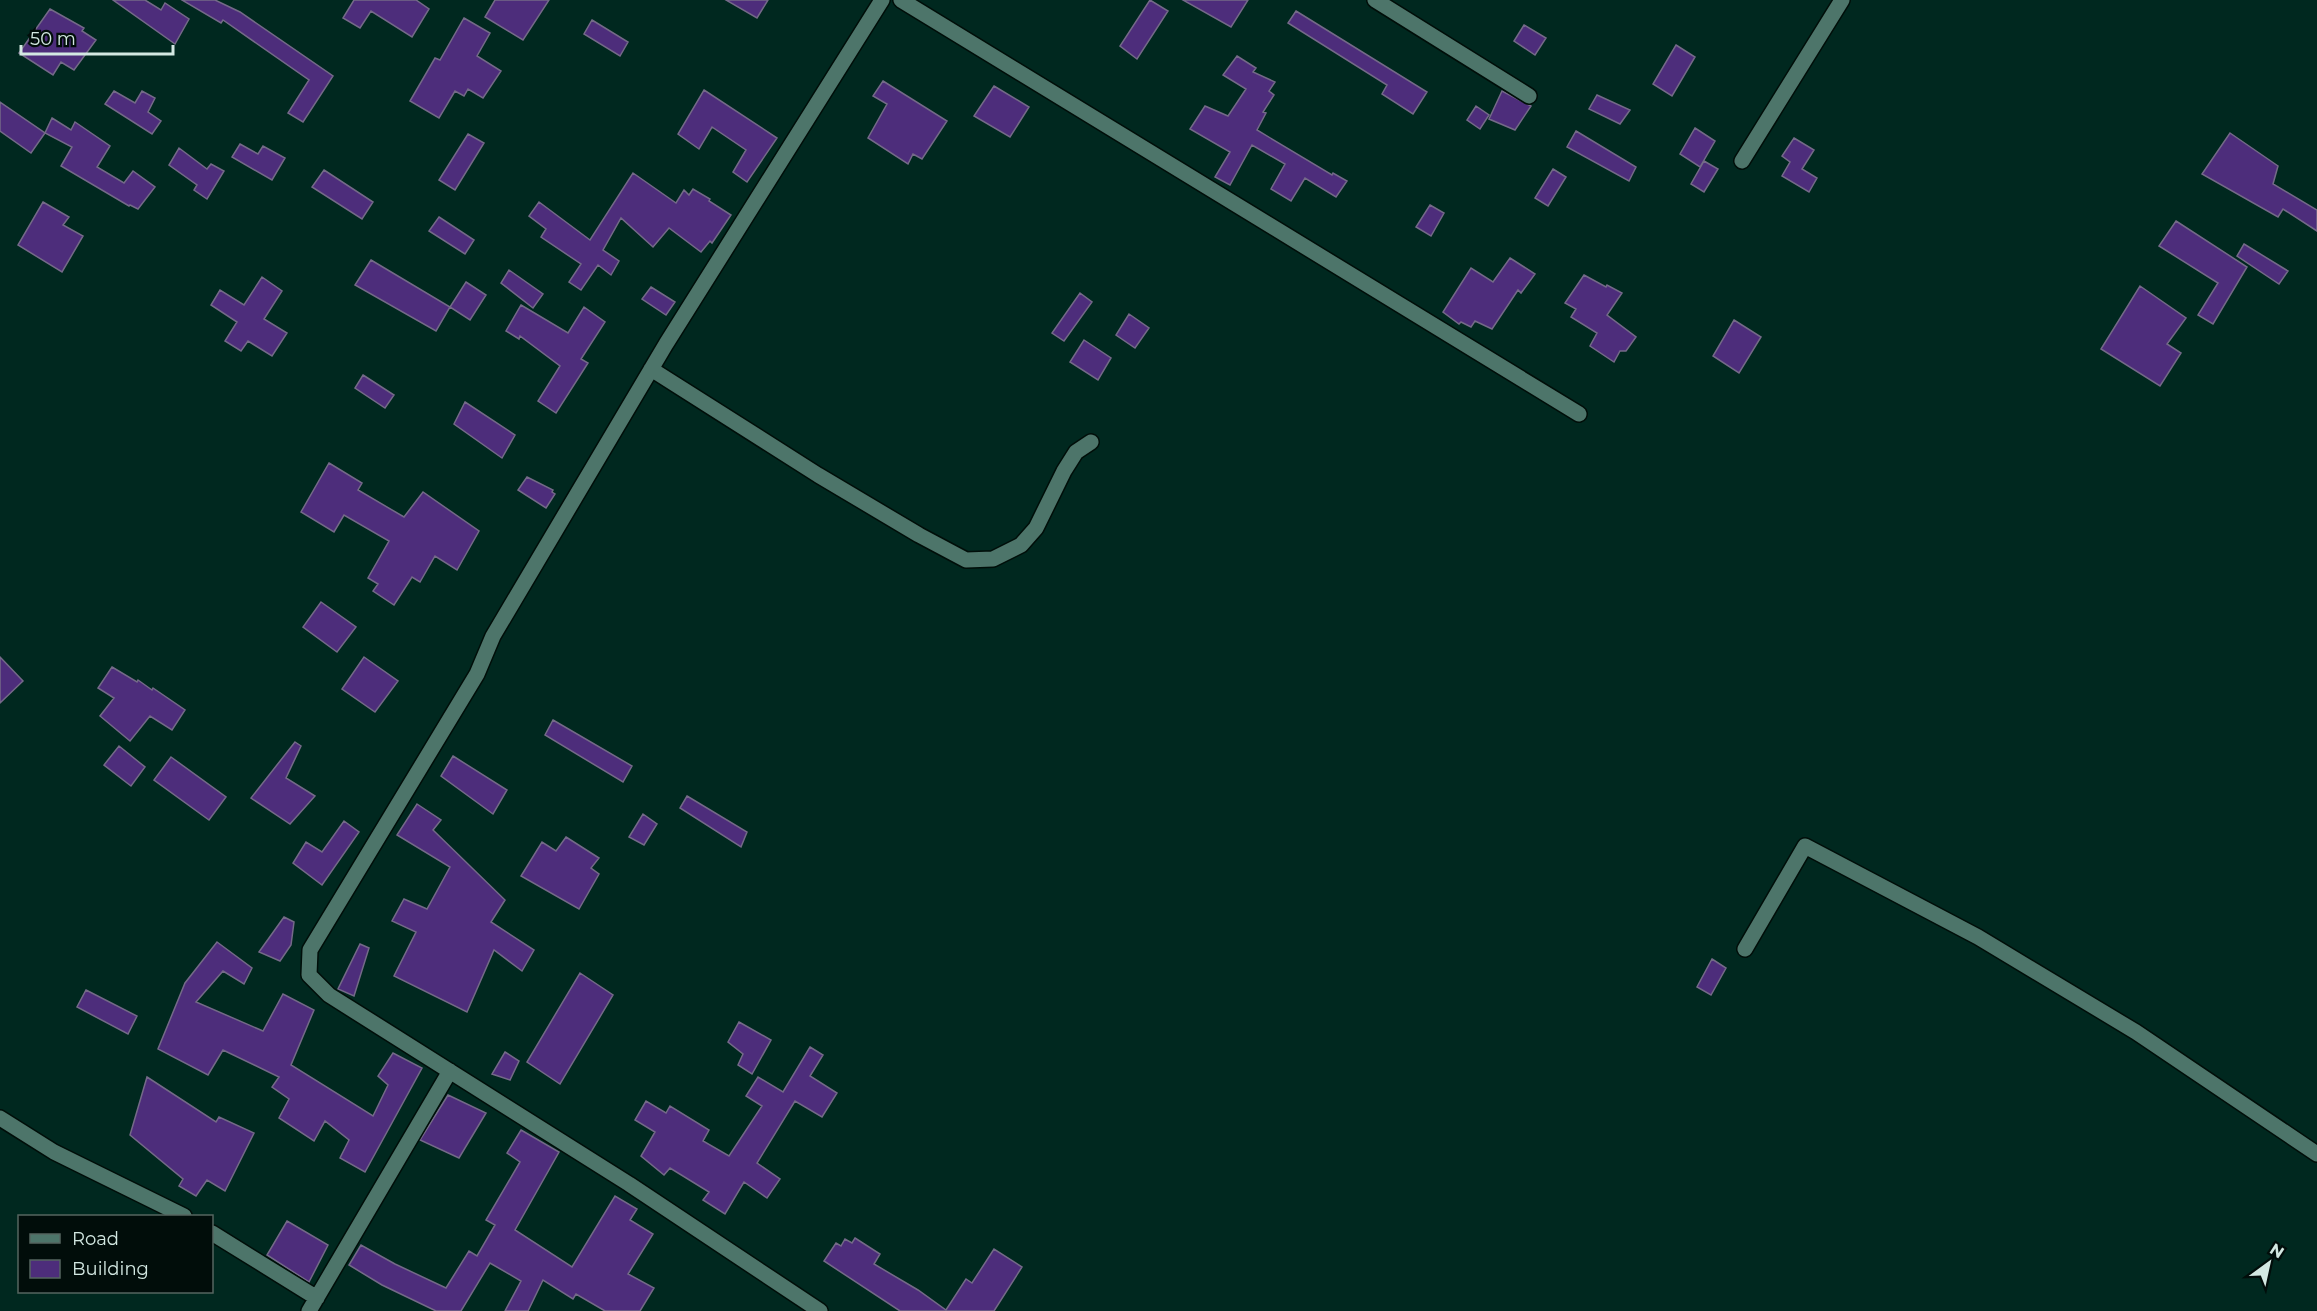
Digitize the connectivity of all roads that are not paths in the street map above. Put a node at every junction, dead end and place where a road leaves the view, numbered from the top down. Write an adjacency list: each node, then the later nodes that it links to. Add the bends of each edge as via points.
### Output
1 (882, 0): 7 (street)
2 (901, 0): 8 (street)
3 (1375, 0): 5 (street)
4 (1842, 0): 6 (street)
5 (1528, 96)
6 (1742, 161)
7 (651, 369): 9 (street, via 818,475 966,560 993,559 1021,545 1036,528 1076,452); 11 (street, via 494,636 477,674 310,950 309,975 329,994)
8 (1579, 414)
9 (1091, 442)
10 (1745, 949): 13 (street, via 1805,846 1998,949 2136,1032)
11 (450, 1071): 16 (street); 17 (street)
12 (0, 1119): 14 (street, via 54,1152)
13 (2317, 1154)
14 (182, 1215)
15 (213, 1234): 16 (street)
16 (313, 1304)
17 (819, 1311)

